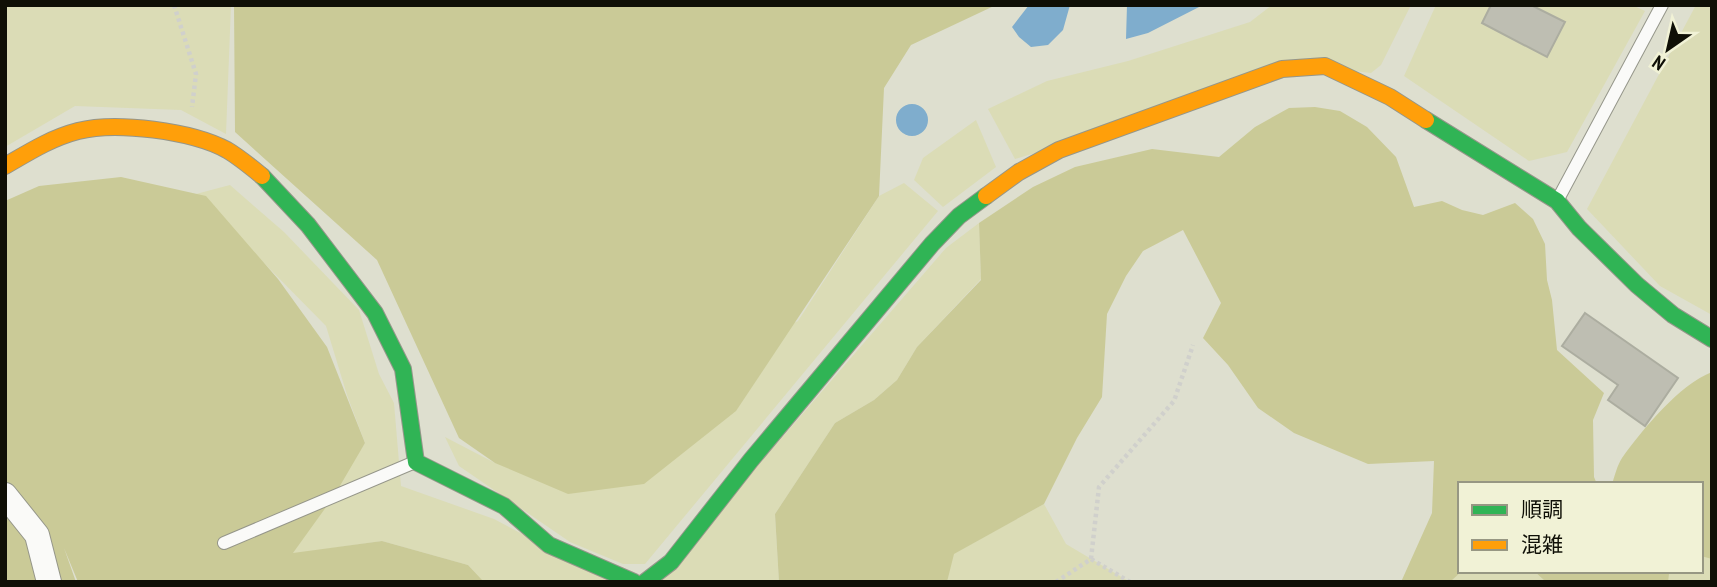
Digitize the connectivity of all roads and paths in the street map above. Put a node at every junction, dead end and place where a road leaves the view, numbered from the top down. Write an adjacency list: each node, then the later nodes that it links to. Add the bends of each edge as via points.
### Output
1 (174, 5): 3 (path, via 196,74)
2 (1662, 5): 5 (lane)
3 (188, 136): 4 (street, via 120,128 82,130 45,142); 8 (street, via 226,150 261,175 308,225 375,313 403,369)
4 (5, 166)
5 (1557, 201): 6 (street, via 1637,285); 14 (street, via 1390,97 1325,66 1282,69 1059,150 1019,172 969,209 932,244 671,562)
6 (1712, 339)
7 (1193, 345): 11 (path, via 1174,401 1099,487)
8 (416, 461): 10 (lane); 13 (street, via 504,506 549,545)
9 (5, 495): 12 (street, via 37,536)
10 (224, 543)
11 (1091, 559): 15 (path); 16 (path)
12 (49, 582)
13 (634, 582)
14 (645, 582)
15 (1056, 582)
16 (1130, 582)

